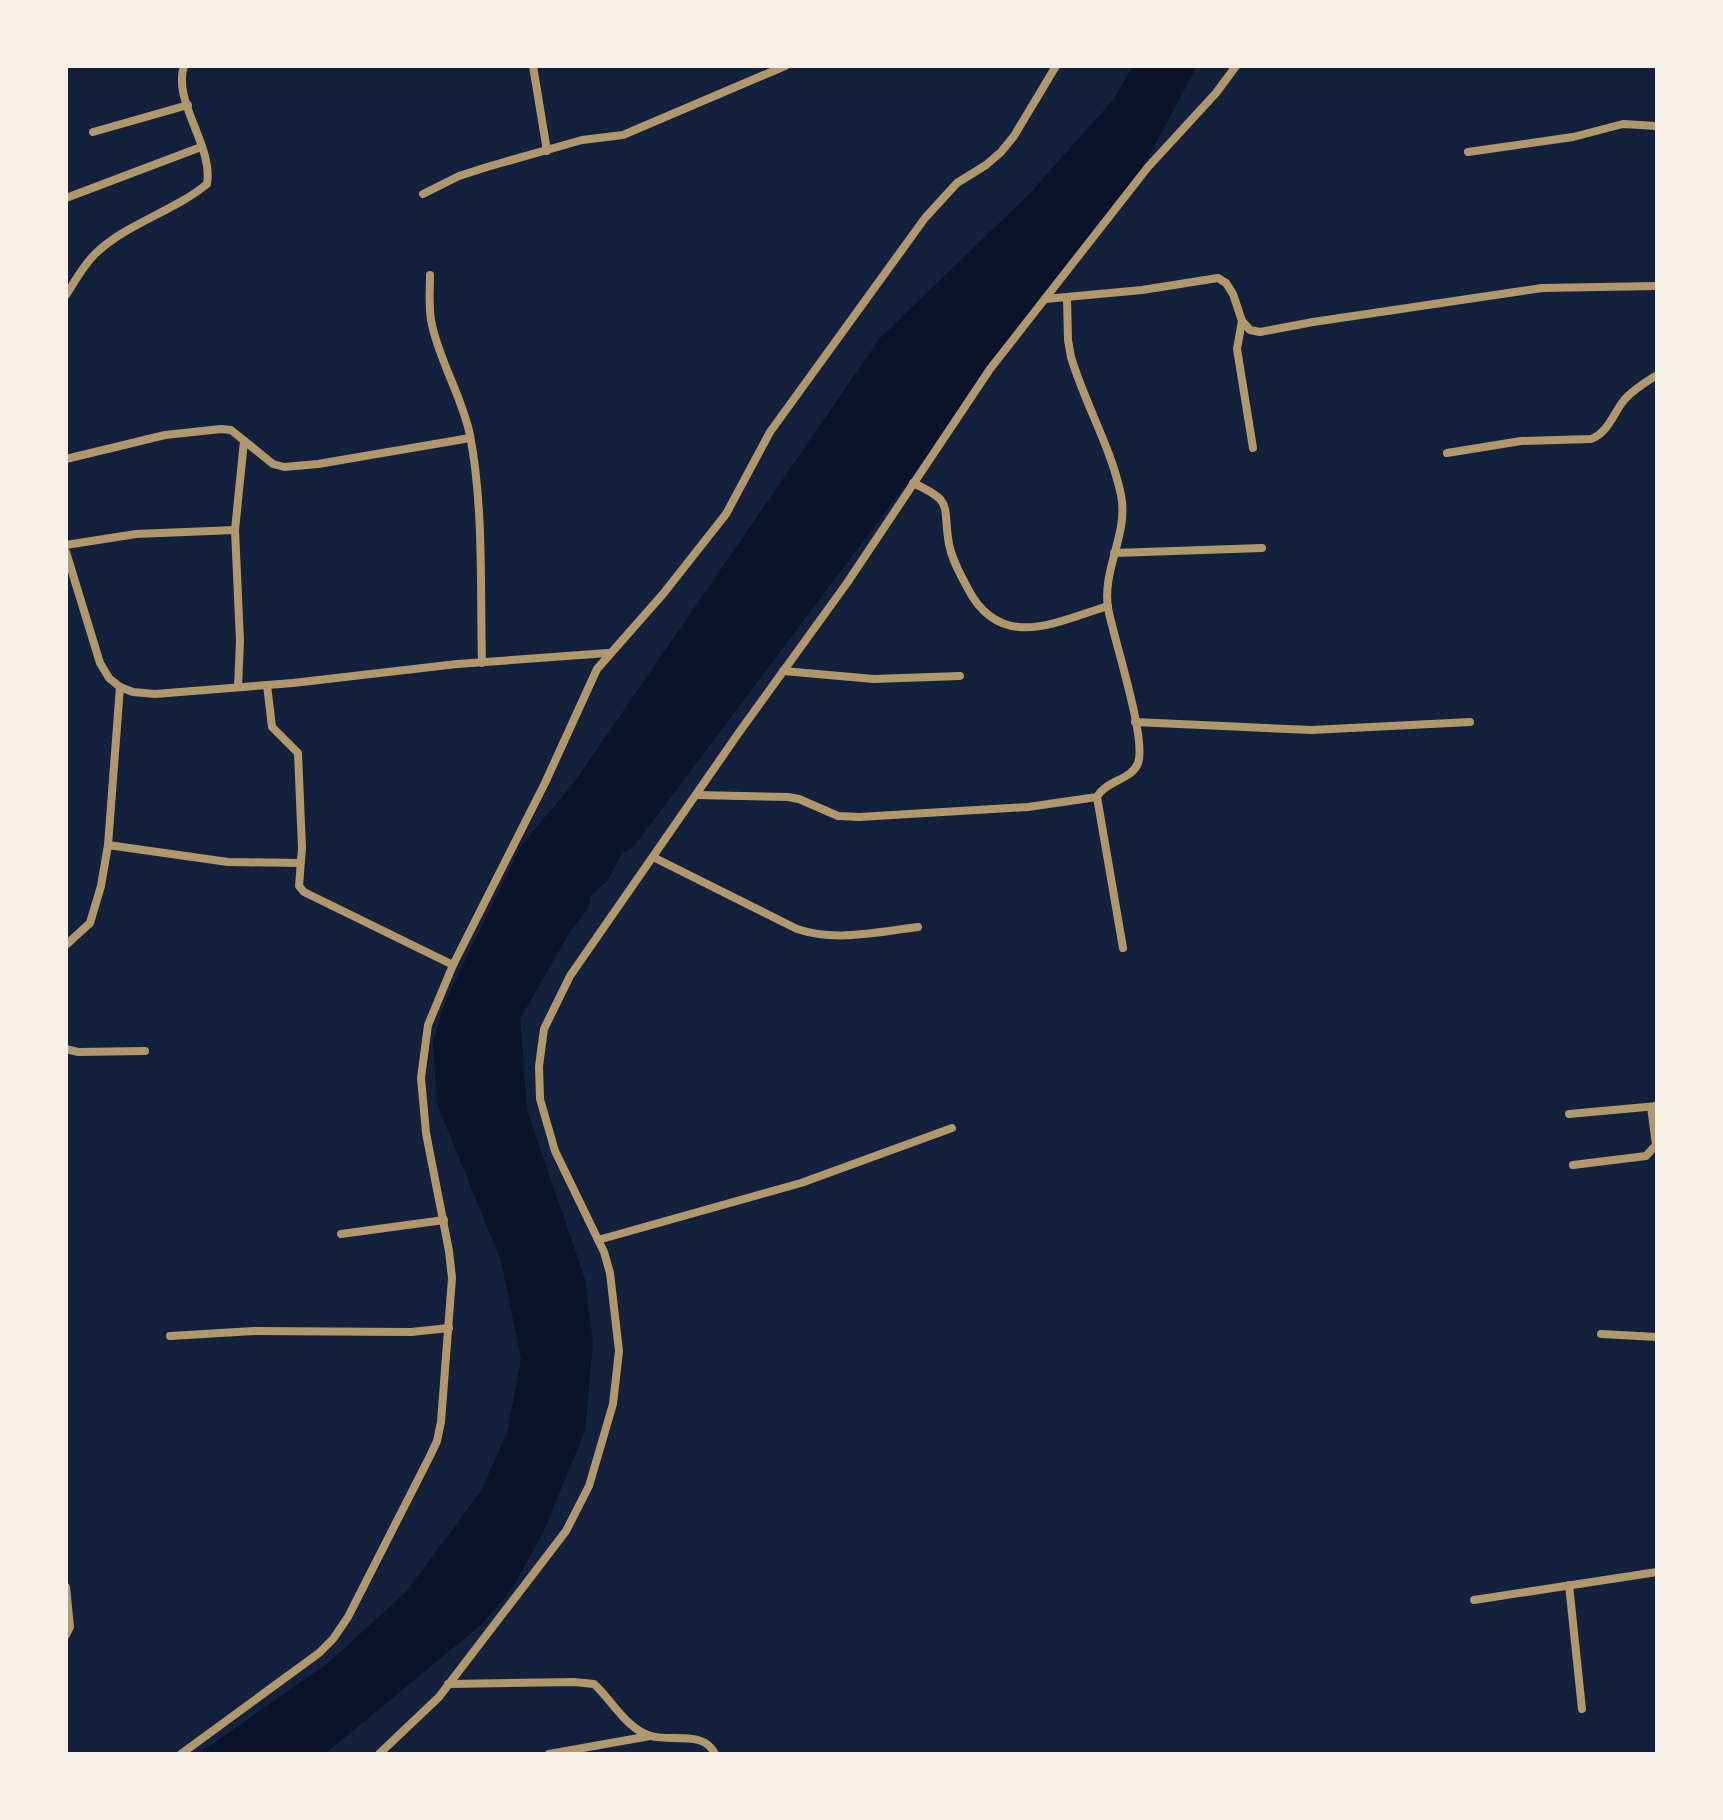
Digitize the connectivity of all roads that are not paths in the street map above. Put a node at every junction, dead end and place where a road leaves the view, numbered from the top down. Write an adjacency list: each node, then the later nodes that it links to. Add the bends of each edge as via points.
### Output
1 (171, 66): 6 (street)
2 (533, 66): 11 (street)
3 (785, 66): 11 (street, via 623,135)
4 (1056, 66): 34 (street, via 1001,152 957,183 925,218 770,432 726,514)
5 (1236, 66): 19 (street, via 1148,167)
6 (183, 70): 7 (street)
7 (188, 105): 9 (street); 10 (street)
8 (1657, 126): 12 (street, via 1623,124)
9 (93, 132)
10 (201, 147): 14 (street); 17 (street, via 207,184 114,239 80,271)
11 (547, 151): 13 (street, via 459,176)
12 (1468, 152)
13 (423, 194)
14 (66, 198)
15 (430, 275): 22 (street, via 432,328)
16 (1657, 286): 20 (street, via 1542,288 1260,332)
17 (66, 295)
18 (1067, 298): 19 (street); 20 (street, via 1218,278 1233,294); 32 (street, via 1071,357 1122,499)
19 (1045, 299): 27 (street)
20 (1242, 321): 24 (street, via 1237,349)
21 (1657, 375): 25 (street, via 1628,396 1607,428 1591,439 1521,441)
22 (470, 438): 23 (street, via 294,467 273,464); 35 (street)
23 (244, 441): 26 (street, via 231,430 193,432); 28 (street)
24 (1253, 448)
25 (1447, 453)
26 (66, 459)
27 (913, 483): 33 (street, via 942,499 952,555 975,602 997,622 1043,627); 36 (street)
28 (235, 530): 29 (street, via 136,534); 40 (street)
29 (66, 545)
30 (1262, 548): 32 (street)
31 (66, 552): 39 (street, via 100,663)
32 (1114, 553): 33 (street)
33 (1108, 606): 41 (street)
34 (608, 653): 35 (street); 51 (street)
35 (482, 663): 38 (street)
36 (783, 671): 37 (street, via 874,679); 43 (street)
37 (960, 676)
38 (267, 685): 40 (street); 47 (street, via 272,727 298,753)
39 (120, 687): 40 (street, via 155,694); 45 (street)
40 (238, 687)
41 (1135, 722): 42 (street, via 1311,730); 44 (street, via 1138,766)
42 (1470, 722)
43 (696, 795): 44 (street, via 788,797 838,816 859,817 1028,807); 46 (street)
44 (1097, 797): 50 (street)
45 (108, 845): 47 (street, via 228,862); 49 (street, via 96,909 90,923)
46 (653, 857): 48 (street, via 817,936); 60 (street, via 570,976 540,1048 540,1099 547,1127)
47 (300, 863): 51 (street, via 299,886 304,892)
48 (918, 927)
49 (66, 945)
50 (1123, 948)
51 (453, 965): 58 (street, via 428,1025 421,1078)
52 (66, 1049): 53 (street)
53 (145, 1051)
54 (1654, 1107): 55 (street); 57 (street, via 1656,1145 1646,1156)
55 (1569, 1114)
56 (952, 1128): 60 (street, via 801,1183)
57 (1573, 1165)
58 (444, 1220): 59 (street); 61 (street, via 452,1278)
59 (341, 1234)
60 (598, 1240): 70 (street, via 610,1273 619,1351 600,1455 566,1531)
61 (449, 1328): 63 (street); 73 (street, via 437,1441 348,1617 319,1653)
62 (1601, 1334): 64 (street)
63 (170, 1336)
64 (1657, 1337)
65 (1657, 1572): 66 (street)
66 (1569, 1585): 68 (street); 71 (street)
67 (66, 1587): 69 (street)
68 (1474, 1600)
69 (66, 1635)
70 (448, 1684): 72 (street, via 594,1684 627,1722); 74 (street)
71 (1582, 1709)
72 (651, 1736): 75 (street); 76 (street, via 703,1741)
73 (181, 1754)
74 (379, 1754)
75 (549, 1754)
76 (715, 1754)

